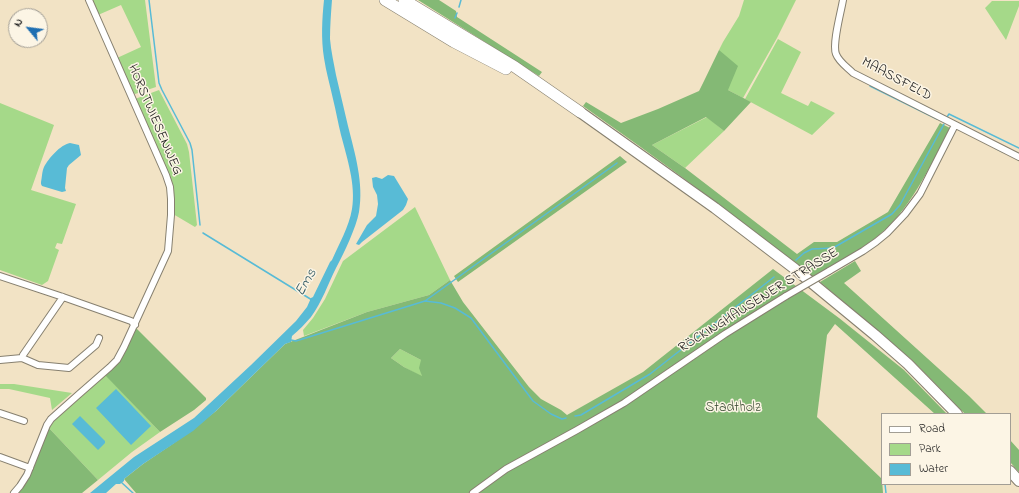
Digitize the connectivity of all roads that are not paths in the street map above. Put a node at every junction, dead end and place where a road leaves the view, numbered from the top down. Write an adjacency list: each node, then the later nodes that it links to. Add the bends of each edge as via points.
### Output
1 (89, 0): 11 (street, HORSTWIESENWEG, via 170,187 168,251)
2 (385, 0): 5 (highway, via 454,42)
3 (404, 0): 5 (highway, via 515,67)
4 (843, 0): 7 (street, MAASSFELD, via 834,48 841,62 853,73)
5 (544, 88): 6 (highway)
6 (580, 112): 16 (main road, via 716,208 795,269 908,364)
7 (956, 125): 8 (street); 23 (street, RÖCKINGHAUSENER STRASSE, bridge, via 920,194 905,214 876,242 725,334 624,403 506,469)
8 (1019, 157)
9 (0, 276): 10 (street)
10 (63, 297): 11 (street, via 131,321); 13 (street)
11 (135, 325): 19 (street, HORSTWIESENWEG, via 117,360 47,425)
12 (99, 338): 13 (street, via 96,345 68,368 38,365)
13 (22, 358): 14 (street)
14 (0, 360)
15 (0, 413): 17 (street)
16 (956, 413)
17 (24, 421)
18 (0, 457): 19 (street)
19 (30, 468): 22 (street, HORSTWIESENWEG)
20 (1011, 472): 21 (main road)
21 (1019, 482)
22 (14, 493)
23 (473, 493)

